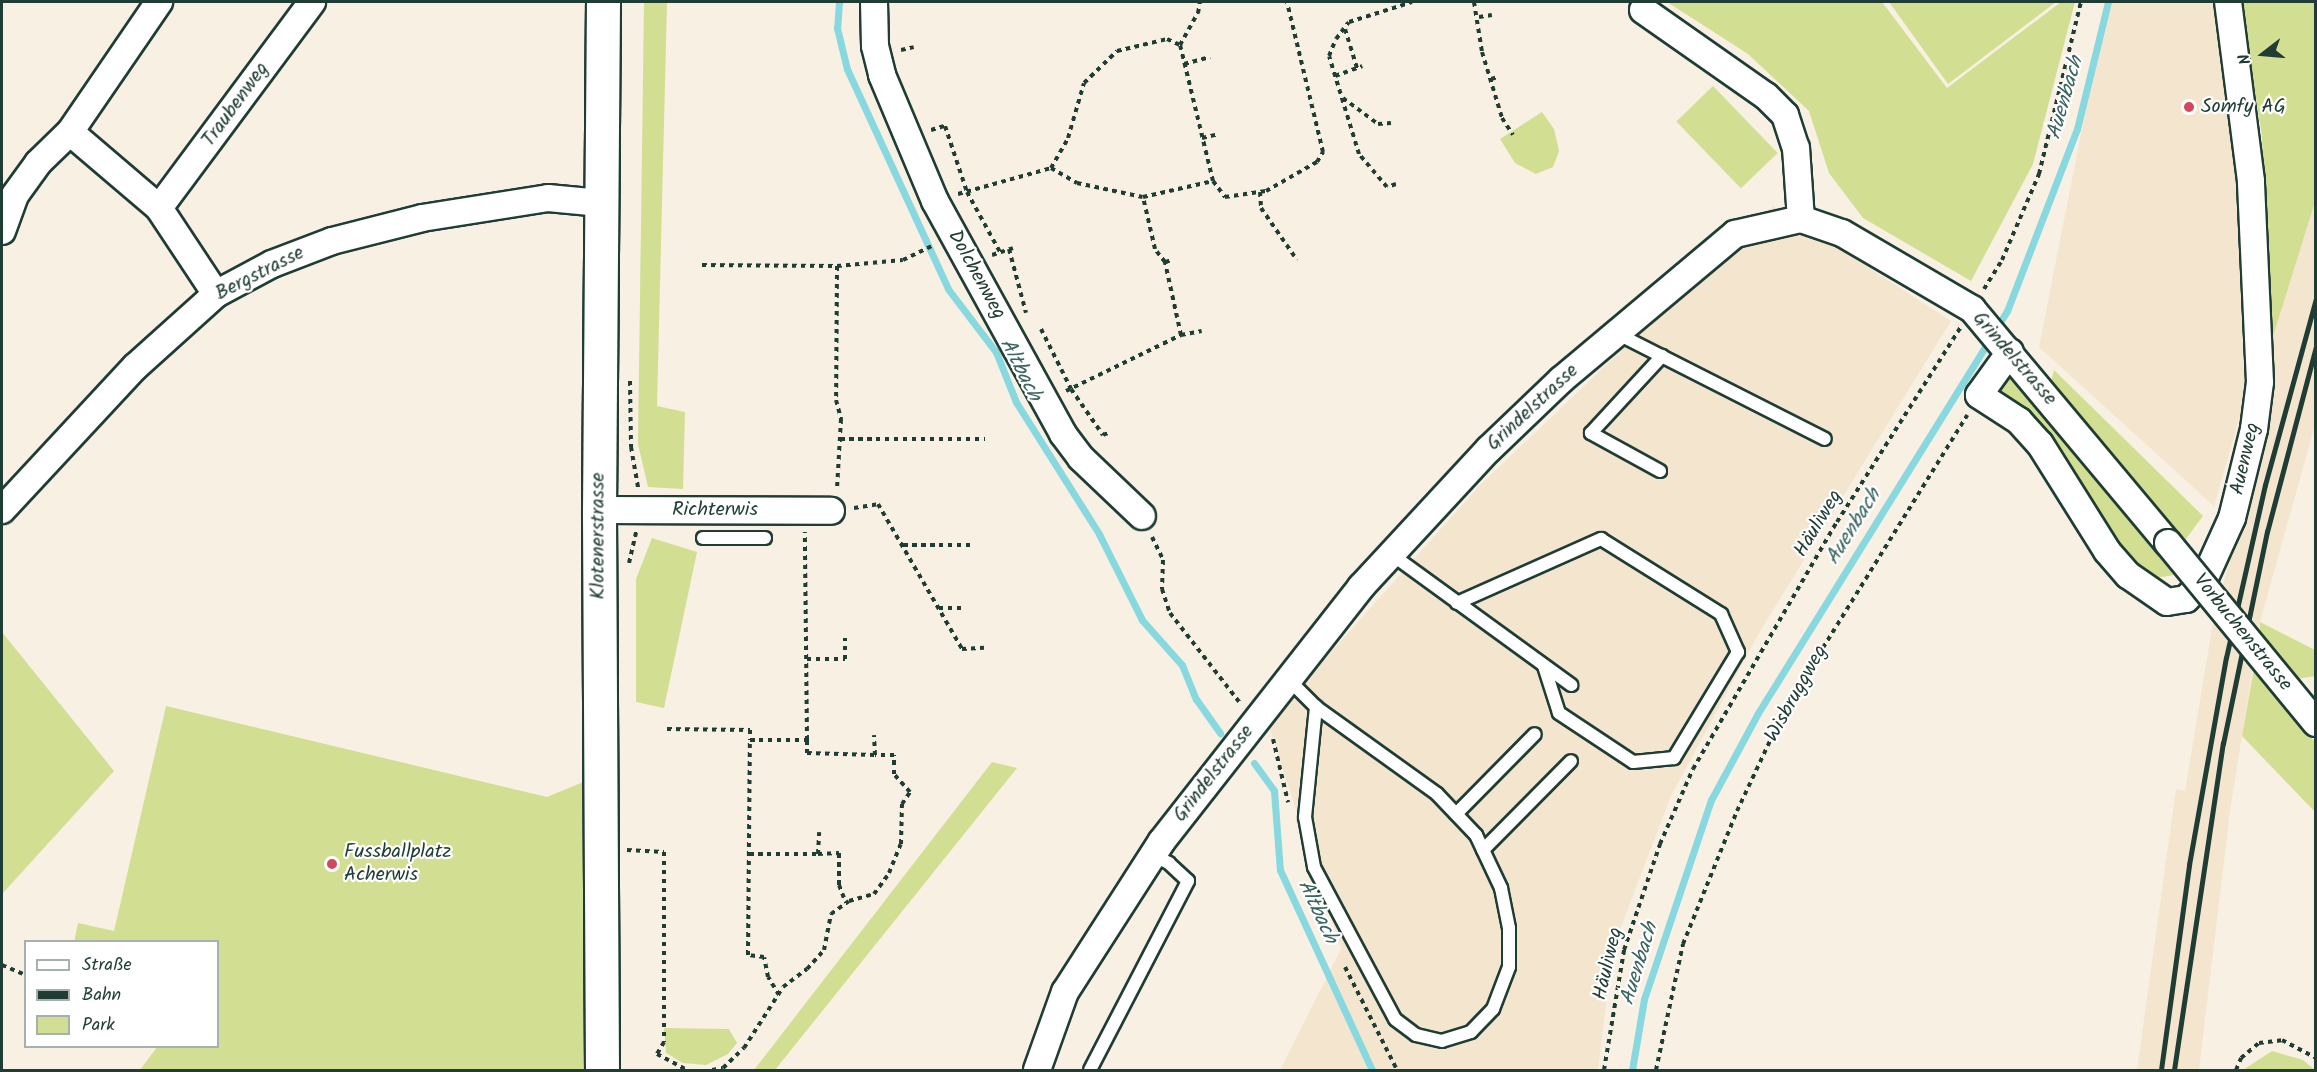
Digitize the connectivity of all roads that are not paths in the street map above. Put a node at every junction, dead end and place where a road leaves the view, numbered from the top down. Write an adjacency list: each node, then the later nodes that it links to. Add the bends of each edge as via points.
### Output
1 (159, 2): 7 (street)
2 (312, 2): 9 (street, Traubenweg)
3 (603, 2): 8 (main road, Klotenerstrasse)
4 (874, 2): 21 (street, Dolchenweg, via 875,46 882,75 935,201 1045,401 1081,458)
5 (2228, 2): 13 (street, Auenweg, via 2251,181 2260,382 2254,429 2232,518 2197,591 2172,603 2138,585 2107,551 2035,438 2019,421 1979,395)
6 (1643, 10): 10 (street, via 1766,96 1785,115 1796,148)
7 (70, 132): 9 (street); 11 (street, via 38,163 15,195)
8 (601, 203): 12 (street, Bergstrasse, via 548,198 422,218 332,241 272,264); 19 (main road, Klotenerstrasse)
9 (159, 208): 12 (street)
10 (1801, 219): 13 (street, Grindelstrasse, via 1842,233); 14 (street, Grindelstrasse, via 1735,234)
11 (2, 231)
12 (216, 294): 18 (street, Bergstrasse, via 135,367)
13 (1991, 331): 24 (street, Grindelstrasse)
14 (1616, 333): 15 (lane); 25 (street, Grindelstrasse, via 1489,449)
15 (1662, 356): 16 (lane); 17 (lane, via 1591,433)
16 (1825, 439)
17 (1660, 471)
18 (2, 510)
19 (599, 510): 20 (street, Richterwis); 37 (main road, Klotenerstrasse)
20 (831, 511)
21 (1146, 524)
22 (703, 538): 23 (lane)
23 (765, 538)
24 (2168, 543): 31 (street, Vorbuchenstrasse, bridge)
25 (1391, 554): 26 (lane); 28 (street, Grindelstrasse)
26 (1457, 603): 27 (lane); 27 (lane, via 1601,539 1721,615 1738,652 1674,758 1633,762 1559,713)
27 (1544, 666): 29 (lane)
28 (1287, 678): 30 (lane); 36 (street, Grindelstrasse)
29 (1571, 685)
30 (1317, 707): 34 (lane, via 1396,761); 35 (lane, via 1305,817 1314,867 1395,1019 1416,1035 1442,1041 1471,1032 1493,1009 1509,968 1509,928 1501,888)
31 (2316, 723)
32 (1535, 734): 34 (lane)
33 (1571, 761): 35 (lane)
34 (1456, 814): 35 (lane, via 1476,835)
35 (1483, 850)
36 (1152, 855): 38 (street, Grindelstrasse, via 1065,992); 39 (lane, via 1169,863 1188,881)
37 (602, 1071)
38 (1037, 1071)
39 (1090, 1071)

